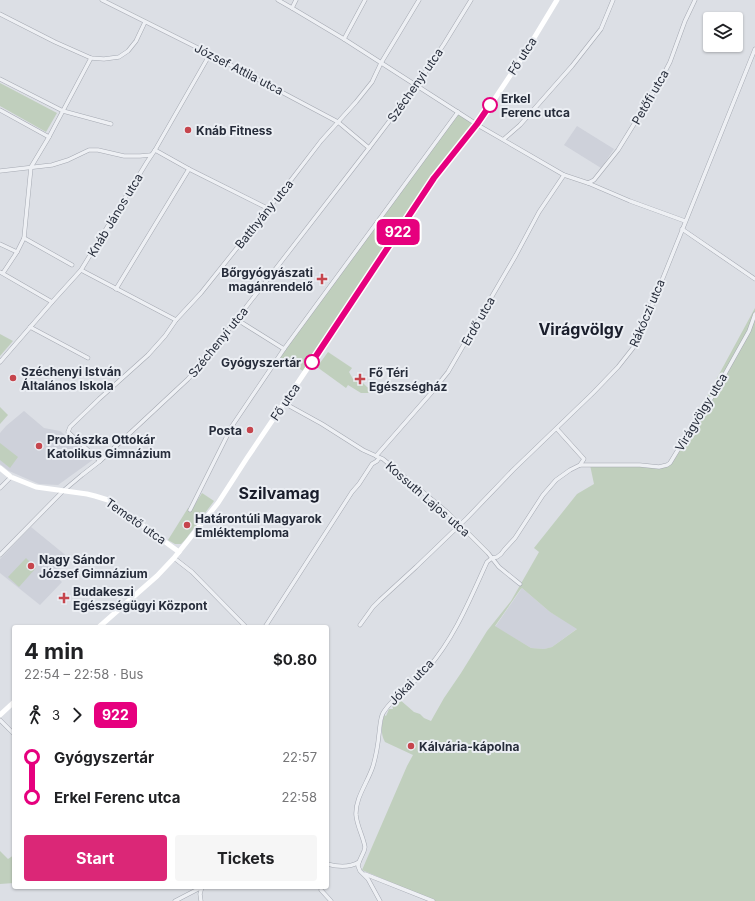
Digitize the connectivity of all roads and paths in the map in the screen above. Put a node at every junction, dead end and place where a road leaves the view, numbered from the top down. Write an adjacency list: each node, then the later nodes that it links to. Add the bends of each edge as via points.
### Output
1 (102, 0): 12 (street, József Attila utca)
2 (278, 0): 10 (street)
3 (296, 0): 10 (street)
4 (365, 0): 13 (street)
5 (419, 0): 17 (street, Batthyány utca)
6 (471, 0): 19 (street, Széchenyi utca)
7 (557, 0): 25 (main road, Fő utca)
8 (613, 0): 27 (street, via 601,28 572,66 520,125)
9 (695, 0): 37 (street, Petőfi utca, via 657,87 618,150 594,180)
10 (292, 8): 13 (street)
11 (0, 14): 16 (street)
12 (145, 22): 15 (street, József Attila utca); 16 (street, via 128,51 119,57)
13 (344, 39): 17 (street)
14 (755, 49): 39 (street, Rákóczi utca)
15 (210, 54): 23 (street, József Attila utca); 29 (street, Knáb János utca)
16 (91, 58): 21 (street)
17 (381, 63): 19 (street); 23 (street, Batthyány utca, via 372,82)
18 (0, 79): 21 (street)
19 (416, 86): 22 (street); 28 (street, Széchenyi utca)
20 (0, 110): 26 (street)
21 (63, 111): 24 (street); 26 (street)
22 (458, 112): 25 (street); 54 (street)
23 (338, 122): 28 (street, József Attila utca); 38 (street, Batthyány utca)
24 (110, 124)
25 (477, 124): 27 (street); 57 (main road, Fő utca, via 434,178)
26 (49, 137): 33 (street)
27 (504, 139): 36 (street)
28 (370, 148): 52 (street, Széchenyi utca)
29 (155, 150): 30 (street, Knáb János utca); 34 (street)
30 (151, 155): 31 (street); 32 (street, Knáb János utca)
31 (140, 156): 32 (street); 33 (street, via 89,150 52,165)
32 (146, 162): 45 (street, Knáb János utca)
33 (31, 167): 35 (street); 41 (street)
34 (189, 169): 38 (street); 48 (street)
35 (1, 171)
36 (564, 174): 37 (street); 59 (street, Erdő utca, via 448,372)
37 (588, 183): 39 (street)
38 (269, 209): 51 (street, Batthyány utca)
39 (685, 221): 40 (street, Rákóczi utca)
40 (682, 229): 47 (street); 58 (street, Rákóczi utca, via 633,348 618,367)
41 (24, 238): 43 (street); 44 (street)
42 (0, 244): 43 (street)
43 (17, 252): 46 (street)
44 (72, 265)
45 (81, 270): 48 (street); 49 (street, Knáb János utca)
46 (1, 273): 49 (street)
47 (755, 279)
48 (116, 289): 51 (street)
49 (52, 302): 53 (street, Knáb János utca)
50 (755, 314): 62 (street, Virágvölgy utca, via 749,331 699,420 670,463 659,467)
51 (176, 320): 60 (street, Batthyány utca, via 148,355 70,427 68,432)
52 (236, 320): 54 (street); 60 (street, Széchenyi utca, via 188,379)
53 (30, 327): 55 (street); 56 (street, Knáb János utca)
54 (284, 349): 67 (street, via 232,426)
55 (88, 358)
56 (0, 362)
57 (284, 403): 59 (street, Kossuth Lajos utca); 69 (main road, Fő utca, via 218,503)
58 (557, 429): 62 (street, via 584,459); 68 (street, Rákóczi utca)
59 (376, 456): 61 (street, Erdő utca, via 377,461); 61 (street, via 371,458); 68 (street, Kossuth Lajos utca, via 383,459)
60 (100, 461): 66 (street, Széchenyi utca)
61 (372, 464): 76 (street, Erdő utca)
62 (580, 465): 72 (street, via 556,480 515,538 501,554)
63 (0, 468): 64 (main road, Temető utca)
64 (11, 477): 65 (street); 66 (main road, Temető utca, via 36,488)
65 (0, 488)
66 (63, 491): 69 (main road, Temető utca, via 108,500); 70 (street, Széchenyi utca)
67 (190, 510)
68 (460, 524): 72 (street, Kossuth Lajos utca); 77 (street, Rákóczi utca, via 373,607)
69 (179, 552): 71 (main road, Fő utca)
70 (0, 555)
71 (174, 558): 74 (main road, Fő utca); 75 (street, via 192,572)
72 (492, 558): 73 (street, Kossuth Lajos utca); 82 (street, Jókai utca, via 487,562 464,614 447,643 428,668 402,691 382,715 372,768 357,805 356,814 365,847)
73 (520, 584)
74 (101, 625)
75 (244, 625)
76 (266, 625)
77 (360, 625)
78 (12, 704): 79 (main road)
79 (0, 715)
80 (0, 720): 81 (street)
81 (12, 732)
82 (359, 862): 83 (street, via 348,866); 84 (street, via 360,871)
83 (329, 864)
84 (364, 874): 91 (street); 92 (street)
85 (198, 889): 88 (street)
86 (201, 889): 89 (street)
87 (321, 890): 90 (street)
88 (175, 901)
89 (201, 901)
90 (331, 901)
91 (380, 901)
92 (433, 901)

